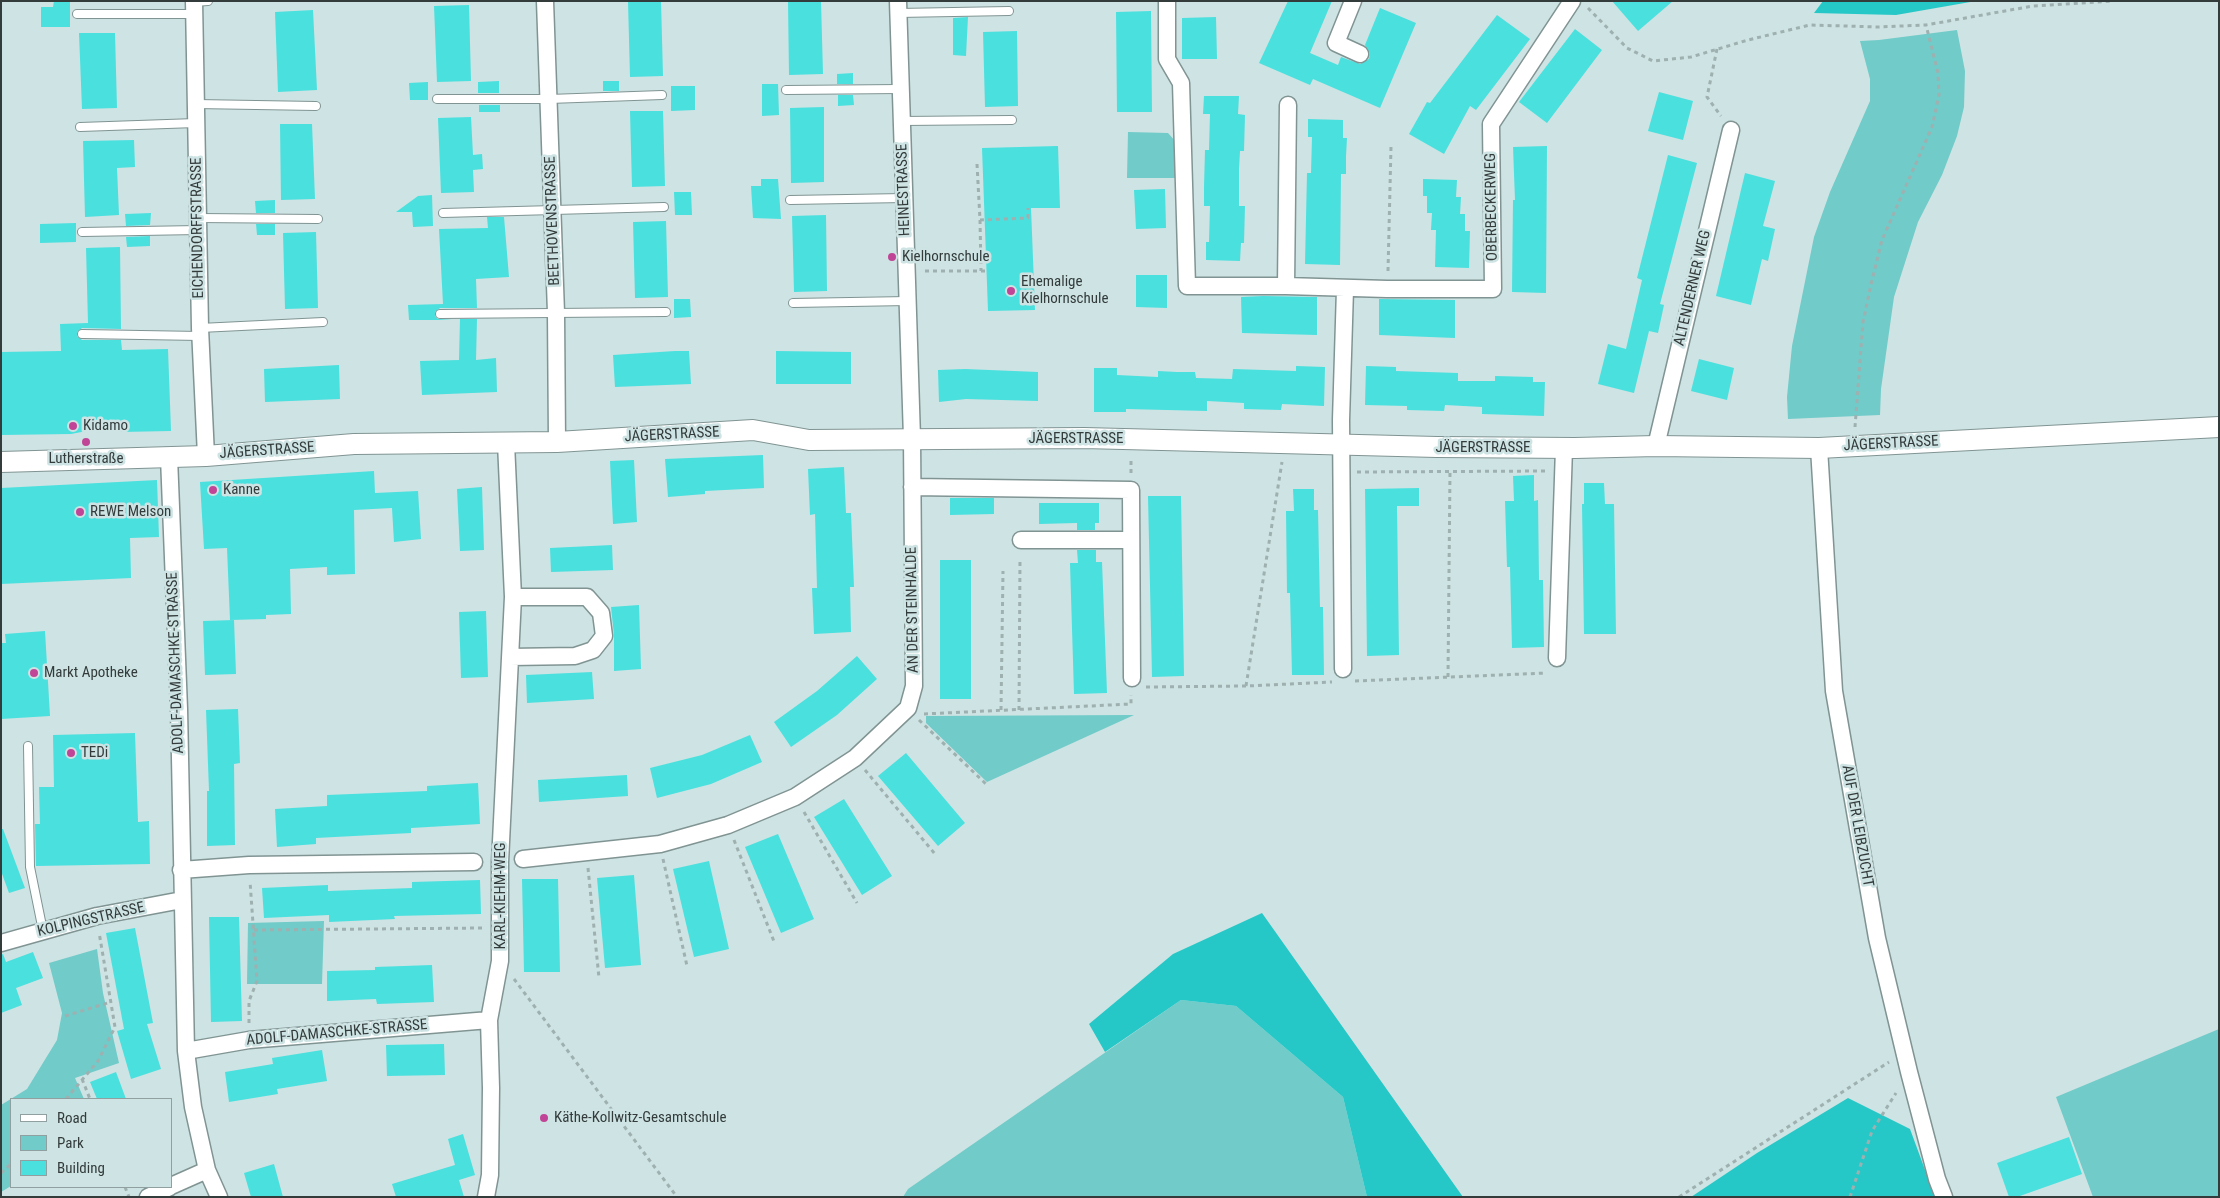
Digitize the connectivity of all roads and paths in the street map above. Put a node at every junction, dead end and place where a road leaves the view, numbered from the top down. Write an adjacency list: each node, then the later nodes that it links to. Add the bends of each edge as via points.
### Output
1 (208, 1): 7 (lane)
2 (545, 1): 18 (street, BEETHOVENSTRASSE)
3 (1167, 1): 42 (street, OBERBECKERWEG, via 1167,59 1181,83 1187,286)
4 (1353, 1): 13 (street, via 1336,43)
5 (2113, 1): 11 (path, via 2033,6)
6 (1580, 4): 12 (path, via 1627,48 1653,61 1691,57); 44 (street, OBERBECKERWEG, via 1491,124 1493,289)
7 (194, 6): 10 (lane); 19 (street, EICHENDORFFSTRASSE)
8 (898, 7): 9 (lane); 14 (street, HEINESTRASSE)
9 (1009, 11)
10 (77, 14)
11 (1926, 25): 12 (path, via 1810,25); 61 (path, via 1938,73 1939,95 1932,127 1882,240 1872,280 1862,322)
12 (1716, 49): 26 (path, via 1707,97)
13 (1360, 54)
14 (900, 88): 15 (lane); 23 (street, HEINESTRASSE)
15 (786, 90)
16 (662, 95): 18 (lane)
17 (437, 99): 18 (lane)
18 (549, 99): 33 (street, BEETHOVENSTRASSE)
19 (196, 104): 21 (lane); 24 (street, EICHENDORFFSTRASSE)
20 (1288, 105): 42 (street)
21 (316, 106)
22 (1012, 120): 23 (lane)
23 (902, 121): 29 (street, HEINESTRASSE)
24 (196, 123): 25 (lane); 37 (street, EICHENDORFFSTRASSE)
25 (80, 127)
26 (1731, 130): 60 (street, ALTENDERNER WEG)
27 (1392, 146): 44 (path)
28 (977, 164): 36 (path)
29 (904, 198): 30 (lane); 39 (street, HEINESTRASSE)
30 (790, 200)
31 (664, 207): 33 (lane)
32 (1028, 208): 36 (path, via 1028,218)
33 (552, 209): 34 (lane); 48 (street, BEETHOVENSTRASSE)
34 (443, 213)
35 (318, 219): 37 (lane)
36 (980, 220): 40 (path)
37 (198, 224): 38 (lane); 51 (street, EICHENDORFFSTRASSE)
38 (82, 232)
39 (907, 271): 40 (path); 45 (street, HEINESTRASSE)
40 (981, 271): 41 (path)
41 (987, 271)
42 (1286, 286): 43 (street, OBERBECKERWEG)
43 (1345, 289): 44 (street, OBERBECKERWEG); 59 (street)
44 (1387, 289)
45 (908, 301): 46 (lane); 54 (street, HEINESTRASSE)
46 (793, 303)
47 (666, 312): 48 (lane)
48 (556, 313): 49 (lane); 56 (street, BEETHOVENSTRASSE)
49 (440, 314)
50 (323, 322): 51 (lane)
51 (200, 332): 52 (lane); 64 (street, EICHENDORFFSTRASSE)
52 (82, 334)
53 (2219, 427): 61 (street, JÄGERSTRASSE)
54 (912, 438): 55 (street, JÄGERSTRASSE); 56 (street, JÄGERSTRASSE, via 809,440 753,430); 70 (street, AN DER STEINHALDE)
55 (1131, 439): 58 (street, JÄGERSTRASSE); 71 (path)
56 (557, 442): 57 (street, JÄGERSTRASSE)
57 (506, 443): 64 (street, JÄGERSTRASSE, via 354,444); 75 (street, KARL-KIEHM-WEG)
58 (1284, 443): 59 (street, JÄGERSTRASSE); 81 (path)
59 (1342, 444): 62 (street, JÄGERSTRASSE); 68 (street)
60 (1656, 446): 62 (street, JÄGERSTRASSE); 63 (street, JÄGERSTRASSE)
61 (1854, 446): 63 (street, JÄGERSTRASSE)
62 (1564, 448): 69 (street)
63 (1819, 448): 113 (street, AUF DER LEIBZUCHT, via 1834,691 1877,938)
64 (206, 456): 65 (street, JÄGERSTRASSE)
65 (169, 457): 66 (street, JÄGERSTRASSE); 96 (street, ADOLF-DAMASCHKE-STRASSE, via 179,709)
66 (1, 462)
67 (1450, 471): 68 (path); 69 (path); 79 (path)
68 (1342, 472): 78 (street)
69 (1564, 472): 77 (street)
70 (912, 488): 71 (street); 84 (street, AN DER STEINHALDE, via 914,686)
71 (1131, 490): 73 (street)
72 (1020, 540): 73 (street); 83 (path)
73 (1131, 540): 80 (street)
74 (1003, 571): 82 (path)
75 (513, 597): 76 (street, KARL-KIEHM-WEG); 76 (street, via 587,597 602,612 604,636 594,650 575,656)
76 (510, 657): 100 (street, KARL-KIEHM-WEG, via 500,862)
77 (1557, 658): 79 (path, via 1557,672)
78 (1343, 675): 79 (path); 81 (path)
79 (1448, 677)
80 (1131, 683): 81 (path); 83 (path, via 1131,704)
81 (1246, 686)
82 (1001, 710): 83 (path); 84 (path)
83 (1019, 710)
84 (910, 711): 86 (street); 87 (path)
85 (28, 746): 102 (lane, via 30,867)
86 (855, 758): 88 (street); 92 (path)
87 (986, 784)
88 (795, 797): 89 (street); 98 (path)
89 (728, 826): 90 (street); 104 (path)
90 (660, 844): 91 (street); 106 (path)
91 (587, 853): 93 (street); 107 (path)
92 (934, 854)
93 (523, 859)
94 (474, 862): 95 (street)
95 (249, 865): 96 (street); 101 (path)
96 (181, 870): 97 (street, ADOLF-DAMASCHKE-STRASSE)
97 (182, 900): 99 (street, KOLPINGSTRASSE); 112 (street, ADOLF-DAMASCHKE-STRASSE)
98 (857, 903)
99 (97, 916): 102 (street, KOLPINGSTRASSE); 108 (path)
100 (502, 927): 101 (path); 105 (street, KARL-KIEHM-WEG)
101 (254, 930): 111 (path, via 257,981 249,1002)
102 (43, 931): 103 (street, KOLPINGSTRASSE)
103 (1, 944)
104 (775, 944)
105 (500, 961): 110 (street); 124 (path, KARL-KIEHM-WEG)
106 (687, 966)
107 (599, 978)
108 (111, 1002): 109 (path); 115 (path, via 115,1027 98,1061)
109 (66, 1016)
110 (488, 1020): 111 (street, ADOLF-DAMASCHKE-STRASSE); 123 (street, via 491,1088 490,1166)
111 (249, 1040): 112 (street, ADOLF-DAMASCHKE-STRASSE)
112 (186, 1051): 118 (street, ADOLF-DAMASCHKE-STRASSE, via 192,1107)
113 (1905, 1053): 114 (street, AUF DER LEIBZUCHT); 125 (path)
114 (1909, 1072): 126 (path, via 1872,1130); 127 (street, AUF DER LEIBZUCHT)
115 (82, 1078): 116 (path); 117 (path)
116 (67, 1098)
117 (90, 1098)
118 (207, 1170): 119 (street); 122 (street, ADOLF-DAMASCHKE-STRASSE)
119 (172, 1186)
120 (167, 1188): 121 (street)
121 (148, 1197)
122 (219, 1197)
123 (486, 1197)
124 (677, 1197)
125 (1679, 1197)
126 (1850, 1197)
127 (1944, 1197)

